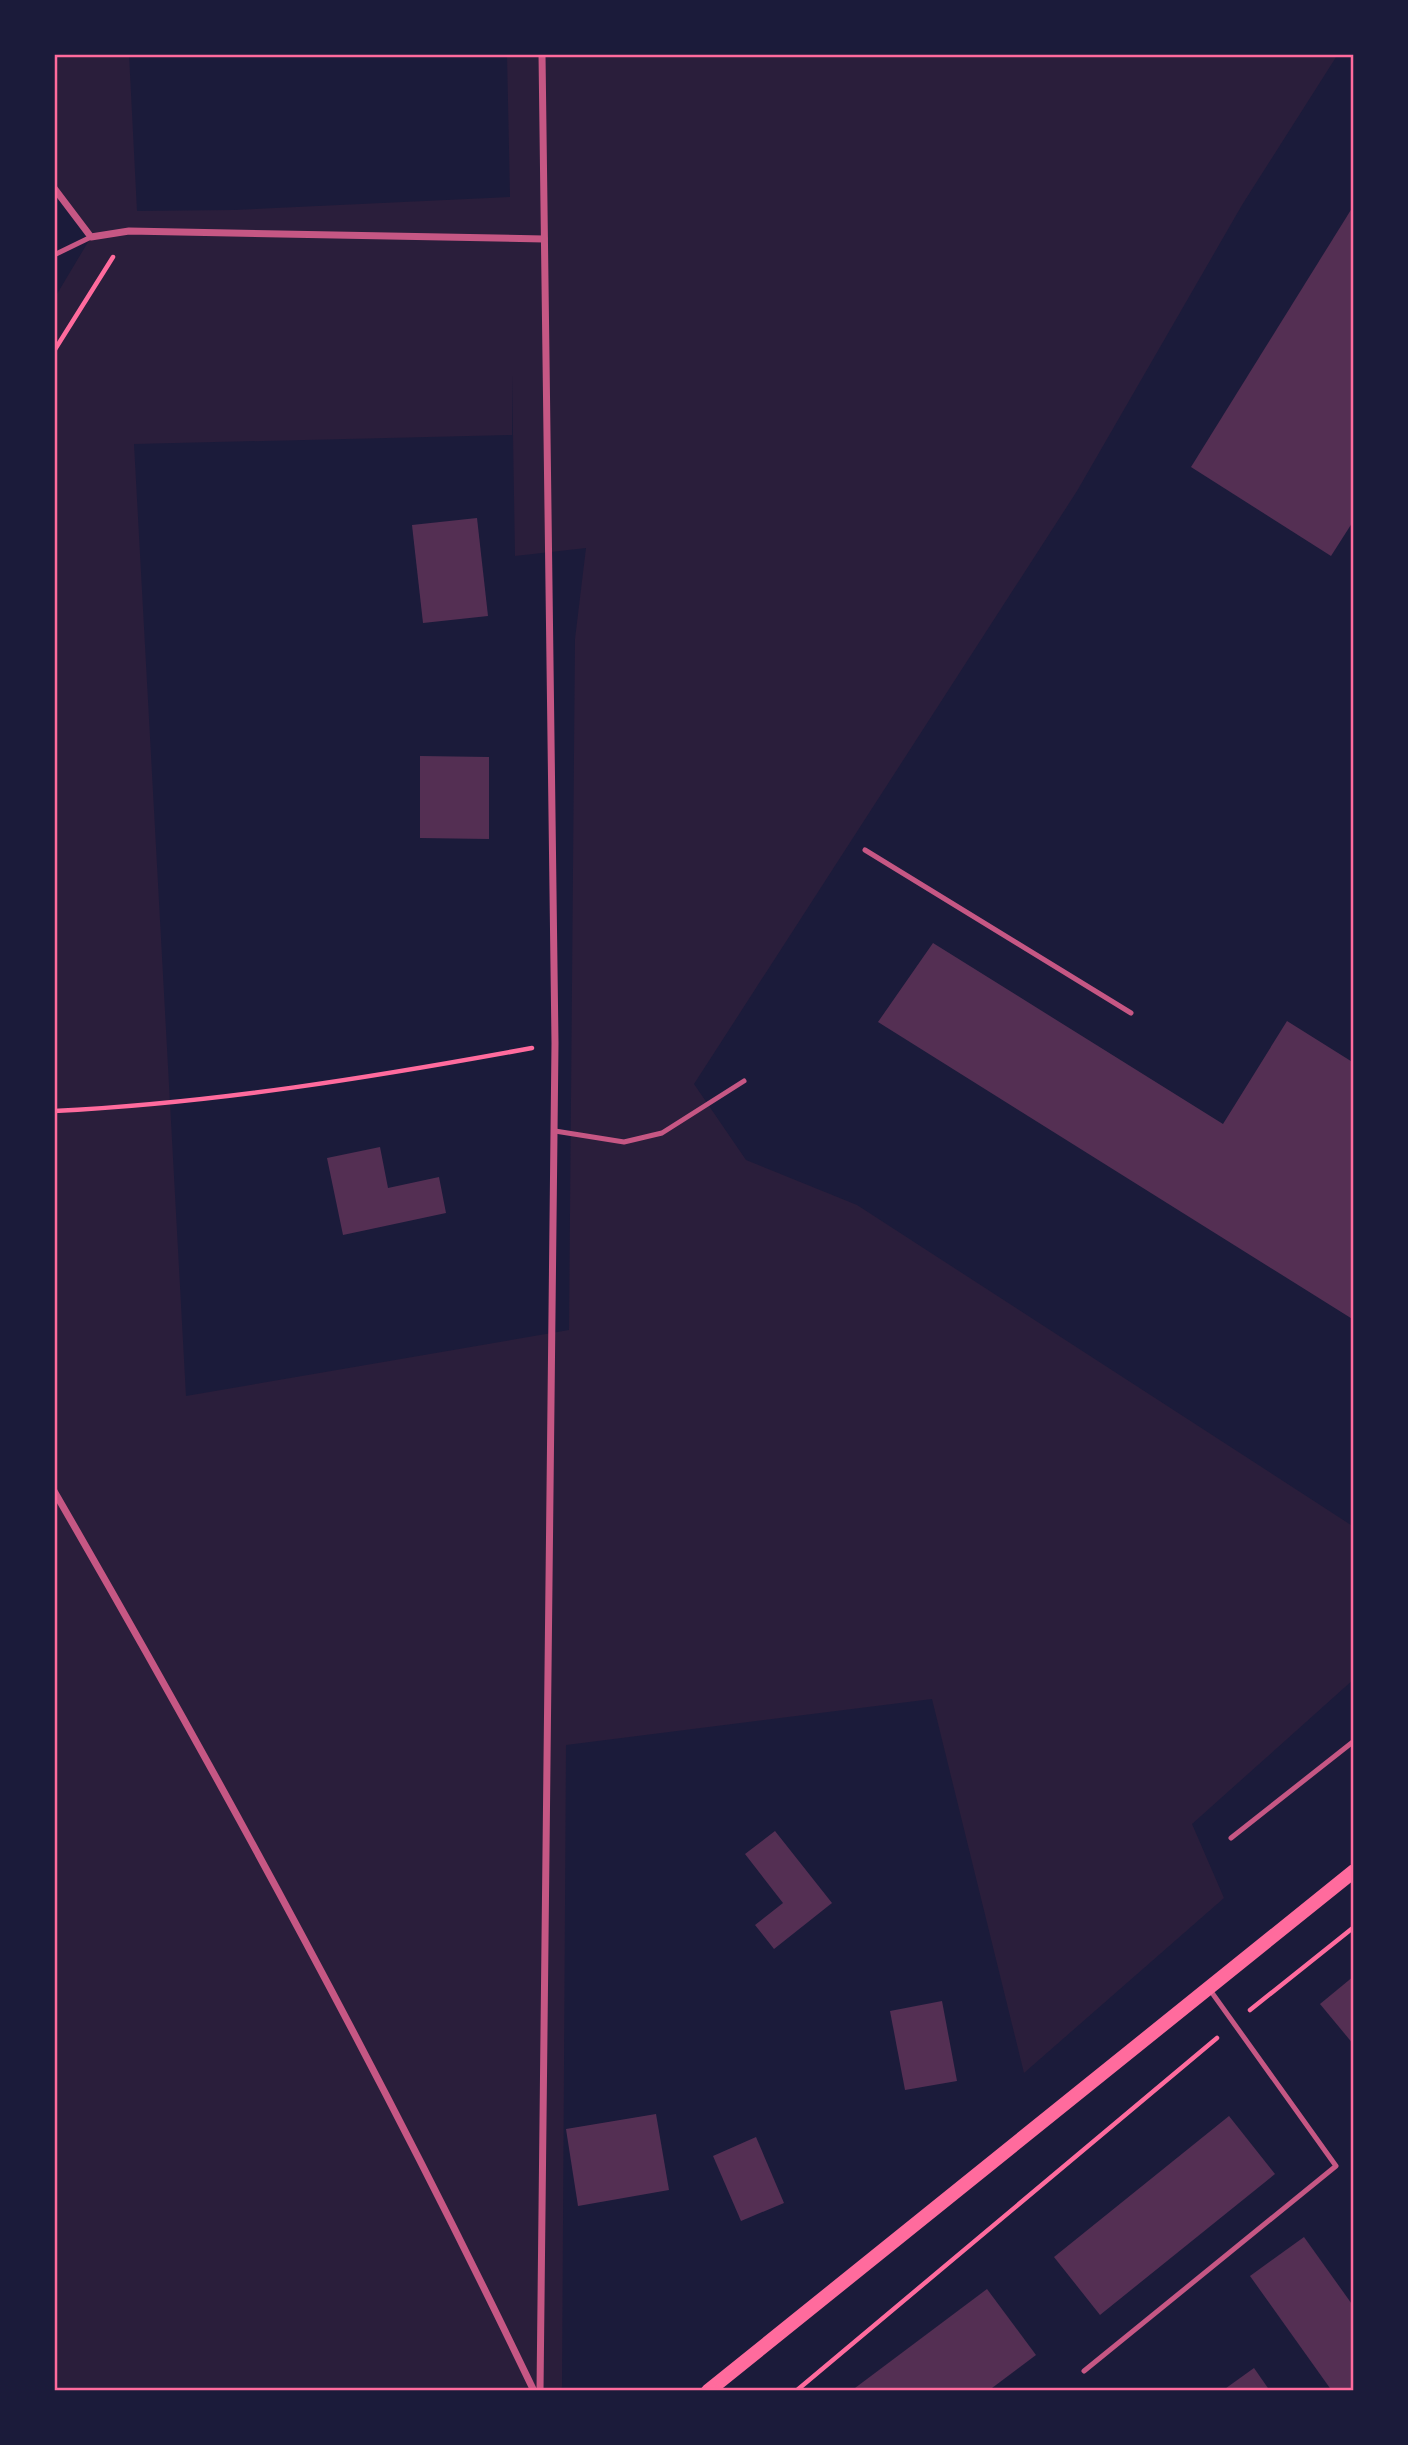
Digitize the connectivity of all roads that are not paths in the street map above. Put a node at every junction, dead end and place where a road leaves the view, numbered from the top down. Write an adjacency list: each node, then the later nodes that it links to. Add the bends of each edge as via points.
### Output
1 (542, 54): 4 (street)
2 (54, 188): 3 (street)
3 (91, 237): 4 (street, via 129,231); 5 (lane)
4 (544, 239): 9 (street)
5 (54, 255)
6 (865, 850): 7 (lane)
7 (1131, 1013)
8 (744, 1081): 9 (lane, via 662,1133 624,1142)
9 (555, 1131): 17 (street)
10 (54, 1491): 16 (street, via 208,1758 467,2250)
11 (1354, 1741): 12 (lane)
12 (1231, 1838)
13 (1354, 1871): 14 (main road)
14 (1209, 1988): 15 (lane, via 1336,2166); 18 (main road)
15 (1084, 2371)
16 (534, 2391)
17 (540, 2391)
18 (708, 2391)

